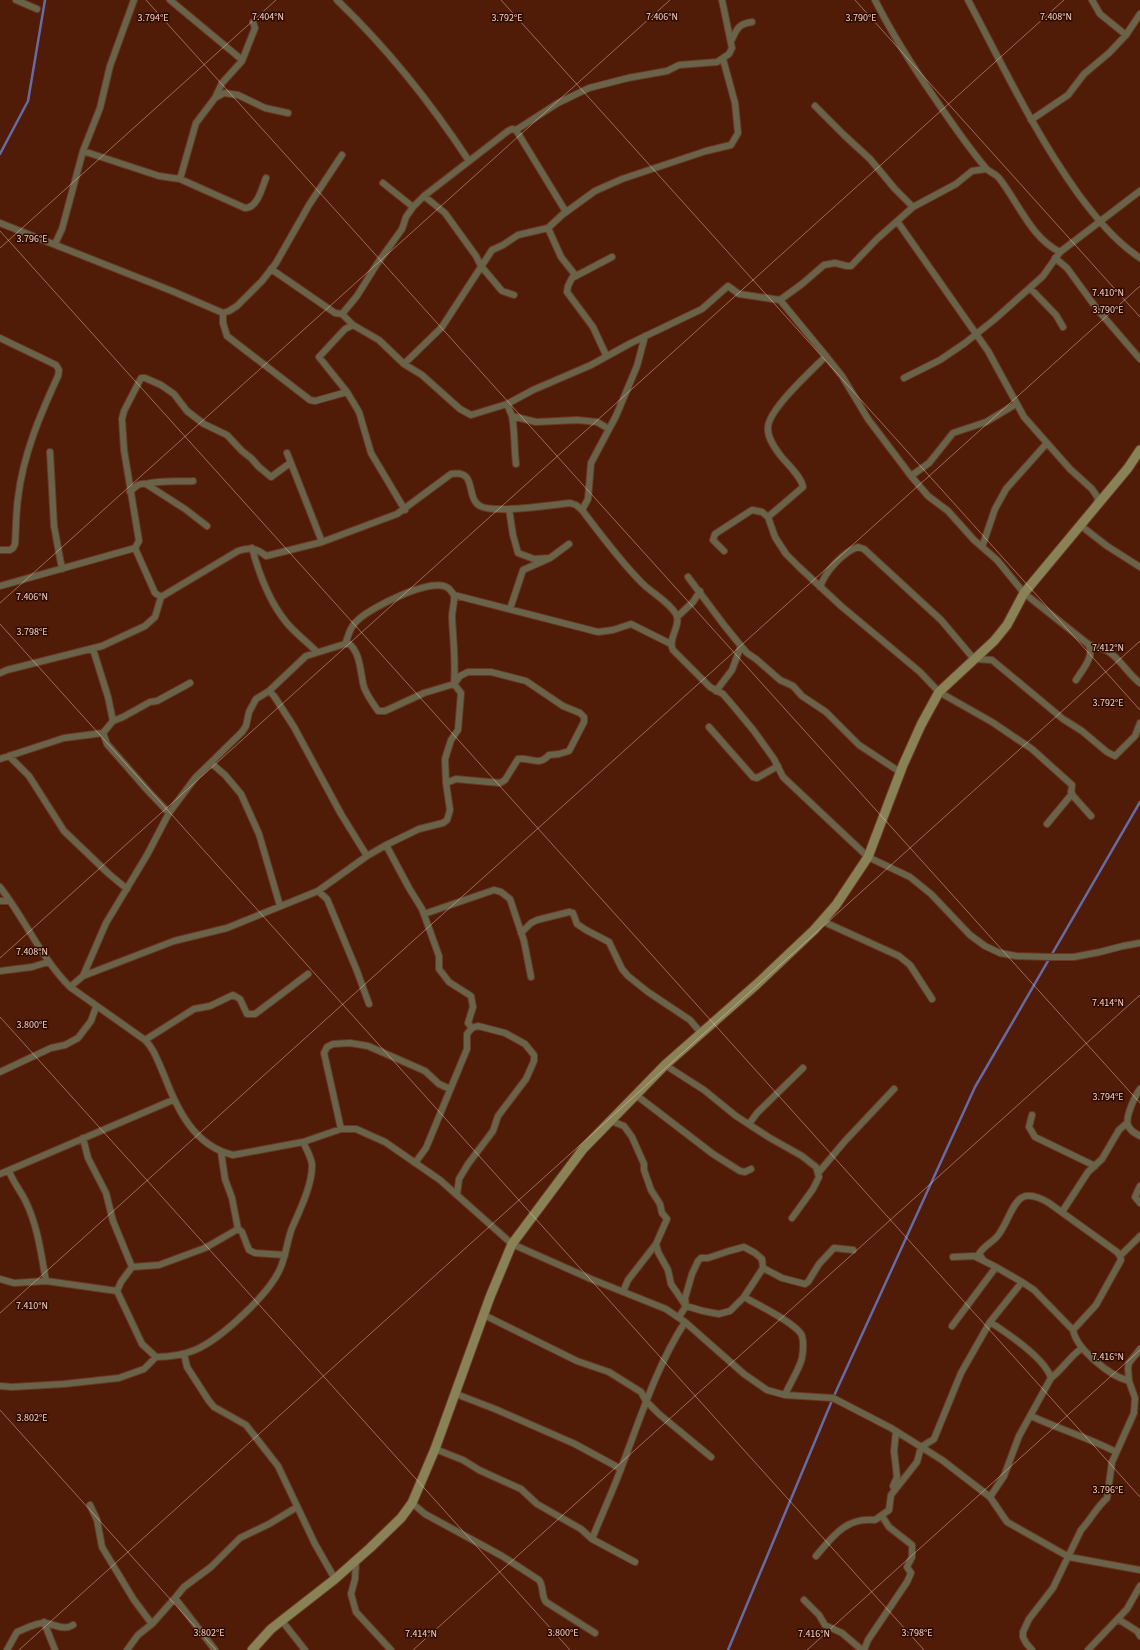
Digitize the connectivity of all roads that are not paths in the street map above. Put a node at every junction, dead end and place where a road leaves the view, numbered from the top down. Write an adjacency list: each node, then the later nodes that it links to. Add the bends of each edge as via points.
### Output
1 (16, 0): 9 (street)
2 (134, 0): 22 (street, via 110,66 100,108)
3 (170, 0): 15 (street)
4 (337, 0): 24 (street, via 404,73)
5 (722, 0): 14 (street)
6 (875, 0): 25 (street, via 921,79)
7 (968, 0): 20 (street)
8 (1092, 0): 13 (street, via 1100,14)
9 (37, 9)
10 (1140, 14): 13 (street)
11 (253, 22): 15 (street, via 255,28)
12 (752, 22): 14 (street, via 742,24)
13 (1126, 35): 20 (street, via 1084,74 1063,100)
14 (731, 41): 16 (street, via 732,48)
15 (241, 59): 17 (street, via 242,61 222,83)
16 (723, 59): 21 (street, via 717,62 679,65 667,71 589,88 558,103); 33 (street, via 735,103 738,134 731,145 622,179 595,191)
17 (215, 98): 19 (street, via 224,93 238,95 265,108); 27 (street, via 196,123)
18 (816, 106): 32 (street, via 870,159)
19 (288, 113)
20 (1031, 120): 35 (street, via 1063,173)
21 (516, 130): 24 (street, via 508,131); 33 (street)
22 (83, 151): 27 (street, via 159,176); 38 (street, via 62,229)
23 (342, 155): 44 (street)
24 (469, 161): 30 (street)
25 (986, 169): 32 (street, via 972,171 956,184); 39 (street, via 997,176 1039,234 1052,248)
26 (266, 178): 27 (street, via 255,203 249,208 239,206)
27 (180, 179)
28 (383, 183): 31 (street)
29 (1140, 191): 35 (street)
30 (424, 196): 31 (street); 43 (street, via 445,213)
31 (413, 207): 50 (street, via 402,229)
32 (913, 207): 34 (street)
33 (566, 212): 37 (street)
34 (897, 221): 48 (street, via 851,266 835,263 824,265); 53 (street)
35 (1099, 221): 39 (street); 42 (street, via 1124,247)
36 (0, 223): 38 (street)
37 (548, 228): 43 (street, via 518,235 492,250); 45 (street, via 561,257)
38 (55, 244): 49 (street)
39 (1060, 252): 41 (street)
40 (612, 257): 45 (street)
41 (1055, 258): 46 (street, via 1043,276); 58 (street, via 1067,268)
42 (1140, 258)
43 (481, 266): 47 (street, via 502,291); 59 (street, via 442,326)
44 (271, 269): 49 (street, via 236,306); 50 (street, via 335,313)
45 (576, 276): 56 (street, via 568,286 568,292 593,327)
46 (1030, 288): 52 (street, via 1056,315); 53 (street, via 995,320)
47 (514, 295)
48 (780, 300): 54 (street, via 739,294 728,286 702,309); 57 (street)
49 (223, 313): 61 (street, via 227,336 310,400 315,401)
50 (342, 314): 51 (street)
51 (353, 324): 59 (street, via 378,340); 61 (street, via 319,357)
52 (1063, 327)
53 (976, 333): 60 (street, via 940,360); 63 (street, via 992,357)
54 (645, 336): 56 (street); 65 (street, via 637,366)
55 (0, 338): 88 (street, via 56,365 59,370 37,422 24,462 18,498 15,544 10,550)
56 (606, 355): 62 (street, via 591,365)
57 (826, 356): 72 (street, via 842,376 868,419); 80 (street, via 788,394 768,426 768,434 774,446 802,482 803,487)
58 (1140, 359)
59 (404, 364): 62 (street, via 422,375 460,409 471,415)
60 (904, 378)
61 (347, 392): 78 (street, via 359,412 371,453)
62 (507, 404): 64 (street)
63 (1016, 404): 66 (street); 72 (street, via 986,422 953,433 929,462)
64 (512, 416): 65 (street, via 536,422 597,422); 71 (street)
65 (609, 429): 79 (street, via 591,463 588,499)
66 (1047, 443): 76 (street, via 1092,489 1098,498); 85 (street, via 1006,489 995,509)
67 (1140, 450): 76 (street)
68 (50, 452): 92 (street, via 54,526)
69 (287, 453): 70 (street)
70 (290, 463): 75 (street, via 271,477 228,435 204,424 187,412 174,394 141,378 122,419); 83 (street)
71 (516, 464)
72 (911, 476): 85 (street, via 928,496 948,511)
73 (193, 481): 74 (street, via 160,480)
74 (146, 484): 75 (street, via 140,483); 82 (street)
75 (130, 492): 86 (street, via 139,541)
76 (1095, 507): 81 (street)
77 (509, 509): 78 (street, via 485,509 478,506 468,479 459,473 451,474); 79 (street, via 570,503); 90 (street, via 518,553 534,559)
78 (405, 510): 83 (street)
79 (582, 510): 101 (street, via 623,563 651,591 664,600)
80 (768, 517): 89 (street, via 762,512 752,510 715,534 713,540); 95 (street, via 775,537 786,554)
81 (1080, 525): 91 (street); 97 (street)
82 (207, 526)
83 (322, 542): 87 (street, via 266,556)
84 (569, 544): 90 (street)
85 (982, 547): 97 (street, via 997,560)
86 (135, 548): 92 (street); 99 (street, via 155,593)
87 (252, 548): 99 (street, via 238,550); 107 (street, via 258,571 274,603 286,621)
88 (0, 550)
89 (724, 550)
90 (550, 558): 100 (street, via 523,570)
91 (1140, 567)
92 (62, 569): 94 (street)
93 (688, 577): 96 (street)
94 (0, 586)
95 (820, 587): 108 (street, via 824,576 851,549 864,549 941,620); 116 (street, via 920,672)
96 (700, 591): 101 (street); 105 (street)
97 (1024, 593): 104 (street); 108 (street, via 1008,625)
98 (454, 595): 100 (street); 102 (street, via 449,588 431,585 399,597 370,610 358,620 351,627); 113 (street)
99 (161, 597): 106 (street, via 156,617 145,626)
100 (510, 609): 103 (street, via 598,632 631,624)
101 (678, 617): 103 (street)
102 (346, 642): 107 (street); 113 (street, via 351,645 358,658 364,686 378,711 385,711 424,692)
103 (671, 644): 115 (street, via 673,650)
104 (1088, 644): 110 (street, via 1091,647 1091,654); 111 (street, via 1108,652 1120,661)
105 (741, 646): 115 (street, via 732,670); 125 (street, via 780,680 793,686 802,696 826,712 859,746)
106 (93, 649): 109 (street); 117 (street)
107 (317, 652): 114 (street, via 306,656)
108 (974, 659): 116 (street); 118 (street, via 992,660 1063,719 1114,756 1135,736)
109 (0, 673)
110 (1076, 680)
111 (1140, 683)
112 (190, 684): 117 (street)
113 (454, 684): 126 (street, via 461,693 458,730 451,740 445,759); 126 (street, via 460,676 468,672 491,672 526,681 563,706 580,713 584,722 569,751 549,755 540,762 518,759 503,782 456,779)
114 (268, 691): 123 (street, via 256,699 242,732); 132 (street, via 294,727 340,814)
115 (716, 691): 124 (street, via 723,694 754,731)
116 (939, 692): 125 (street, via 921,724); 127 (street, via 992,722 1032,749 1072,785)
117 (113, 721): 120 (street)
118 (1140, 723)
119 (709, 727): 124 (street, via 753,777 757,778)
120 (103, 733): 121 (street, via 64,738); 128 (street, via 107,744)
121 (9, 756): 122 (street); 135 (street, via 29,776 64,831)
122 (0, 759)
123 (211, 763): 128 (street, via 195,778); 139 (street, via 225,775 244,800 259,834)
124 (778, 766): 133 (street, via 783,777)
125 (900, 772): 133 (street)
126 (446, 783): 131 (street, via 450,810 447,820 419,829)
127 (1071, 792): 129 (street); 130 (street)
128 (169, 813): 135 (street)
129 (1091, 816)
130 (1047, 824)
131 (386, 845): 132 (street); 140 (street)
132 (367, 856): 136 (street)
133 (868, 857): 141 (street, via 836,905); 143 (street, via 910,877 931,894 970,935 1000,953 1016,956 1074,957)
134 (0, 887): 138 (street)
135 (127, 889): 147 (street, via 106,923)
136 (318, 891): 139 (street); 151 (street, via 327,899)
137 (0, 901): 138 (street)
138 (10, 901): 144 (street)
139 (280, 906): 147 (street, via 227,928 174,941)
140 (424, 914): 142 (street, via 494,890 510,899); 153 (street, via 439,956 439,969 449,982 471,996 473,1007 468,1023)
141 (822, 921): 150 (street, via 899,956 910,965); 154 (street, via 758,984)
142 (521, 933): 148 (street); 154 (street, via 537,920 572,913 577,924 609,942 628,976 690,1020)
143 (1140, 943)
144 (48, 962): 145 (street); 149 (street)
145 (0, 971)
146 (308, 974): 155 (street, via 255,1014 247,1014 240,999 233,994 210,1006 194,1009)
147 (83, 976): 149 (street)
148 (531, 977)
149 (70, 987): 152 (street)
150 (932, 999)
151 (369, 1004)
152 (96, 1007): 155 (street); 158 (street, via 91,1021 78,1038)
153 (472, 1028): 160 (street, via 467,1034 467,1049); 180 (street, via 478,1026 505,1033 526,1044 534,1055 534,1061 526,1079 498,1116 492,1131 459,1179)
154 (701, 1033): 156 (street)
155 (146, 1040): 163 (street, via 153,1048)
156 (665, 1065): 162 (street); 167 (street)
157 (802, 1068): 167 (street)
158 (0, 1072)
159 (1140, 1088): 166 (street, via 1131,1105)
160 (450, 1089): 168 (street, via 439,1084 425,1071 368,1046 333,1044 327,1047 324,1053); 173 (street, via 426,1148)
161 (894, 1089): 177 (street, via 845,1140)
162 (636, 1095): 165 (street); 175 (street, via 740,1172)
163 (173, 1100): 170 (street); 172 (street, via 193,1131)
164 (1032, 1115): 174 (street, via 1029,1127 1034,1137)
165 (611, 1121): 186 (street, via 583,1149); 187 (street, via 624,1126 632,1137 644,1164 651,1190 667,1219)
166 (1127, 1123): 169 (street, via 1130,1130); 174 (street, via 1119,1130)
167 (749, 1124): 177 (street, via 802,1156)
168 (341, 1129): 171 (street); 173 (street, via 356,1130 385,1142)
169 (1140, 1136)
170 (83, 1138): 176 (street); 193 (street, via 88,1158 106,1193 113,1221)
171 (303, 1142): 172 (street, via 233,1155); 189 (street, via 312,1163 311,1175 290,1233)
172 (221, 1152): 184 (street)
173 (415, 1163): 180 (street)
174 (1095, 1166): 182 (street, via 1088,1172)
175 (751, 1170)
176 (9, 1171): 178 (street); 197 (street, via 25,1200 38,1235)
177 (819, 1172): 183 (street, via 813,1189)
178 (0, 1174)
179 (1140, 1186): 181 (street, via 1134,1197)
180 (457, 1195): 186 (street)
181 (1140, 1203)
182 (1062, 1212): 190 (street); 192 (street, via 1038,1196 1028,1194 1023,1197 1010,1213 999,1235 982,1249 979,1254)
183 (792, 1218)
184 (238, 1229): 189 (street, via 242,1232 249,1250 255,1253); 193 (street, via 205,1248 159,1264)
185 (1140, 1236): 190 (street)
186 (512, 1244): 200 (street); 203 (street)
187 (656, 1244): 200 (street, via 628,1280); 202 (street, via 668,1270 671,1284)
188 (853, 1250): 195 (street, via 834,1248 805,1284 782,1278)
189 (285, 1255): 211 (street, via 280,1270 246,1312 226,1330 196,1350)
190 (1120, 1256): 208 (street, via 1121,1260 1096,1305)
191 (953, 1257): 192 (street, via 974,1256)
192 (983, 1260): 194 (street)
193 (132, 1267): 199 (street)
194 (996, 1267): 198 (street); 207 (street)
195 (763, 1268): 201 (street); 202 (street, via 762,1259 744,1248 701,1258 692,1274 685,1298)
196 (0, 1279): 197 (street, via 14,1283)
197 (46, 1281): 199 (street)
198 (1022, 1282): 206 (street); 208 (street, via 1034,1290)
199 (117, 1291): 212 (street, via 142,1344)
200 (623, 1292): 204 (street, via 666,1309)
201 (744, 1298): 202 (street, via 730,1311 719,1314); 217 (street, via 787,1322 802,1336 801,1359)
202 (686, 1306): 204 (street)
203 (484, 1315): 216 (street); 218 (street, via 577,1361 609,1372 642,1392)
204 (679, 1317): 205 (street)
205 (685, 1322): 217 (street, via 756,1383 767,1390); 218 (street, via 671,1343)
206 (990, 1322): 213 (street, via 1016,1338 1039,1361); 222 (street, via 961,1372 934,1439)
207 (952, 1326)
208 (1073, 1330): 209 (street, via 1074,1337)
209 (1082, 1348): 213 (street); 214 (street, via 1105,1368)
210 (1140, 1348): 214 (street, via 1129,1363)
211 (184, 1354): 212 (street); 231 (street, via 187,1367 214,1407 246,1425 278,1466)
212 (156, 1357): 215 (street, via 144,1370 119,1378 64,1384)
213 (1051, 1378): 220 (street)
214 (1129, 1381): 219 (street)
215 (0, 1386)
216 (456, 1394): 223 (street); 226 (street, via 575,1444)
217 (785, 1394): 221 (street, via 833,1398)
218 (646, 1401): 225 (street); 226 (street)
219 (1138, 1402): 224 (street)
220 (1031, 1416): 224 (street); 228 (street, via 1015,1446 1004,1476)
221 (896, 1431): 222 (street); 227 (street, via 894,1451 898,1477 893,1486)
222 (921, 1447): 227 (street, via 917,1462); 228 (street)
223 (435, 1449): 229 (street); 233 (street, via 521,1489 537,1504 581,1529)
224 (1116, 1452): 235 (street, via 1112,1462 1108,1498 1096,1508 1081,1530)
225 (711, 1457)
226 (620, 1469): 233 (street)
227 (895, 1490): 232 (street, via 891,1495 889,1510)
228 (990, 1496): 235 (street, via 1007,1522)
229 (412, 1503): 236 (street, via 401,1518); 248 (street, via 425,1514 502,1556 539,1580 546,1602)
230 (90, 1505): 247 (street, via 97,1520 102,1547 134,1600)
231 (297, 1507): 239 (street); 241 (street, via 240,1538)
232 (882, 1516): 234 (street, via 875,1520 863,1519 851,1523 838,1532); 257 (street, via 889,1527 912,1546 912,1557 907,1567 910,1573 907,1582)
233 (592, 1539): 237 (street)
234 (816, 1556)
235 (1068, 1557): 238 (street); 258 (street, via 1053,1588 1029,1618 1023,1632 1023,1637)
236 (356, 1561): 239 (street); 256 (street, via 351,1594 356,1612)
237 (635, 1562)
238 (1140, 1570)
239 (335, 1579): 244 (street)
240 (1140, 1586): 243 (street)
241 (175, 1598): 247 (street); 253 (street)
242 (804, 1600): 257 (street, via 825,1625 842,1633)
243 (1118, 1619): 249 (street, via 1137,1631); 259 (street)
244 (282, 1621): 254 (street); 255 (street)
245 (44, 1622): 246 (street, via 69,1627); 250 (street, via 17,1632); 251 (street)
246 (73, 1624)
247 (152, 1624): 252 (street, via 138,1635)
248 (596, 1633)
249 (1140, 1636)
250 (7, 1650)
251 (55, 1650)
252 (127, 1650)
253 (215, 1650)
254 (252, 1650)
255 (306, 1650)
256 (391, 1650)
257 (863, 1650)
258 (1032, 1650)
259 (1088, 1650)

